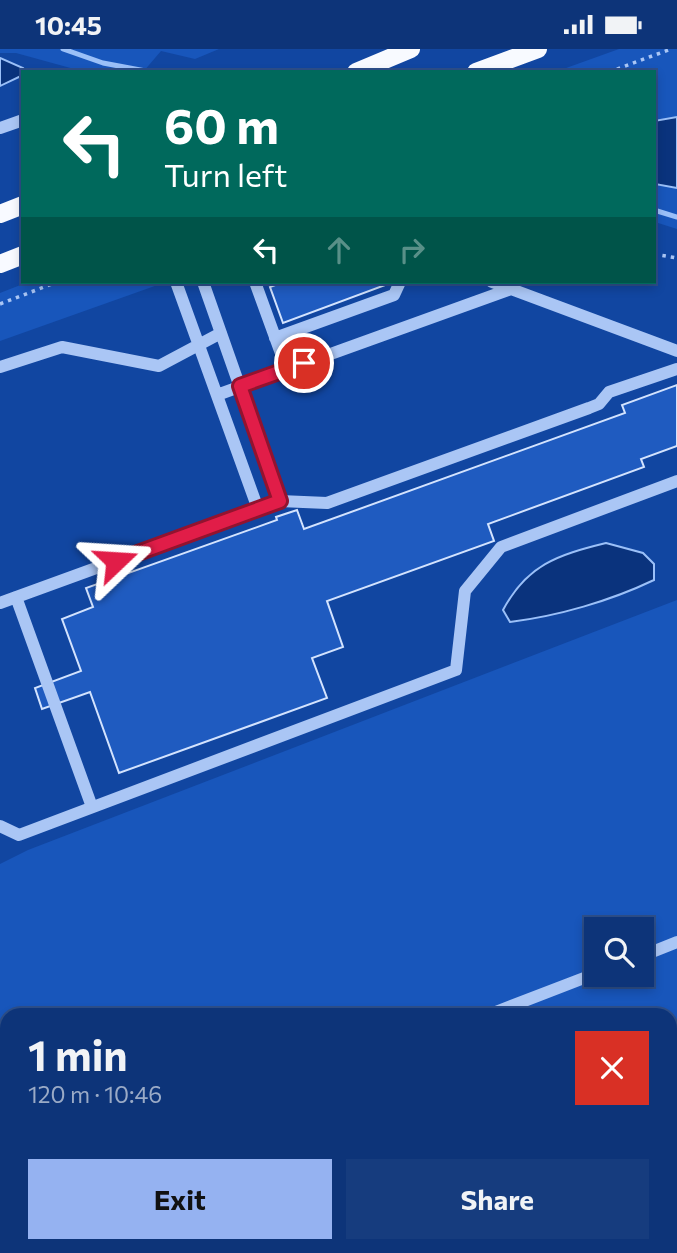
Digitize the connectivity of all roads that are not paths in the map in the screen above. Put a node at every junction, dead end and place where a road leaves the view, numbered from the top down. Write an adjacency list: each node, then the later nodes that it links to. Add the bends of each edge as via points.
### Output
1 (411, 49): 3 (main road)
2 (538, 49): 4 (main road)
3 (361, 70)
4 (481, 70)
5 (21, 121): 6 (street)
6 (0, 128)
7 (21, 206): 8 (main road)
8 (0, 214)
9 (21, 256): 10 (main road)
10 (0, 264)
11 (177, 284): 19 (street)
12 (204, 284): 17 (street)
13 (256, 284): 18 (street)
14 (399, 284): 18 (street, via 394,295)
15 (498, 284): 16 (street)
16 (512, 289): 20 (street); 23 (street)
17 (221, 333): 19 (street); 24 (street)
18 (275, 338): 23 (street)
19 (199, 344): 21 (street, via 159,366 62,347); 25 (street)
20 (677, 351)
21 (0, 367)
22 (677, 369): 27 (street, via 609,391 589,408 327,503)
23 (287, 370): 24 (street)
24 (240, 386): 25 (street); 27 (street)
25 (217, 395): 28 (street)
26 (677, 481): 31 (street, via 501,547 465,591 456,670)
27 (280, 501): 28 (street)
28 (258, 509): 29 (street)
29 (16, 597): 30 (street); 31 (street)
30 (0, 603)
31 (92, 807): 32 (street, via 19,835)
32 (0, 826)
33 (677, 942): 34 (street)
34 (654, 951)
35 (584, 978): 36 (street)
36 (506, 1008)

